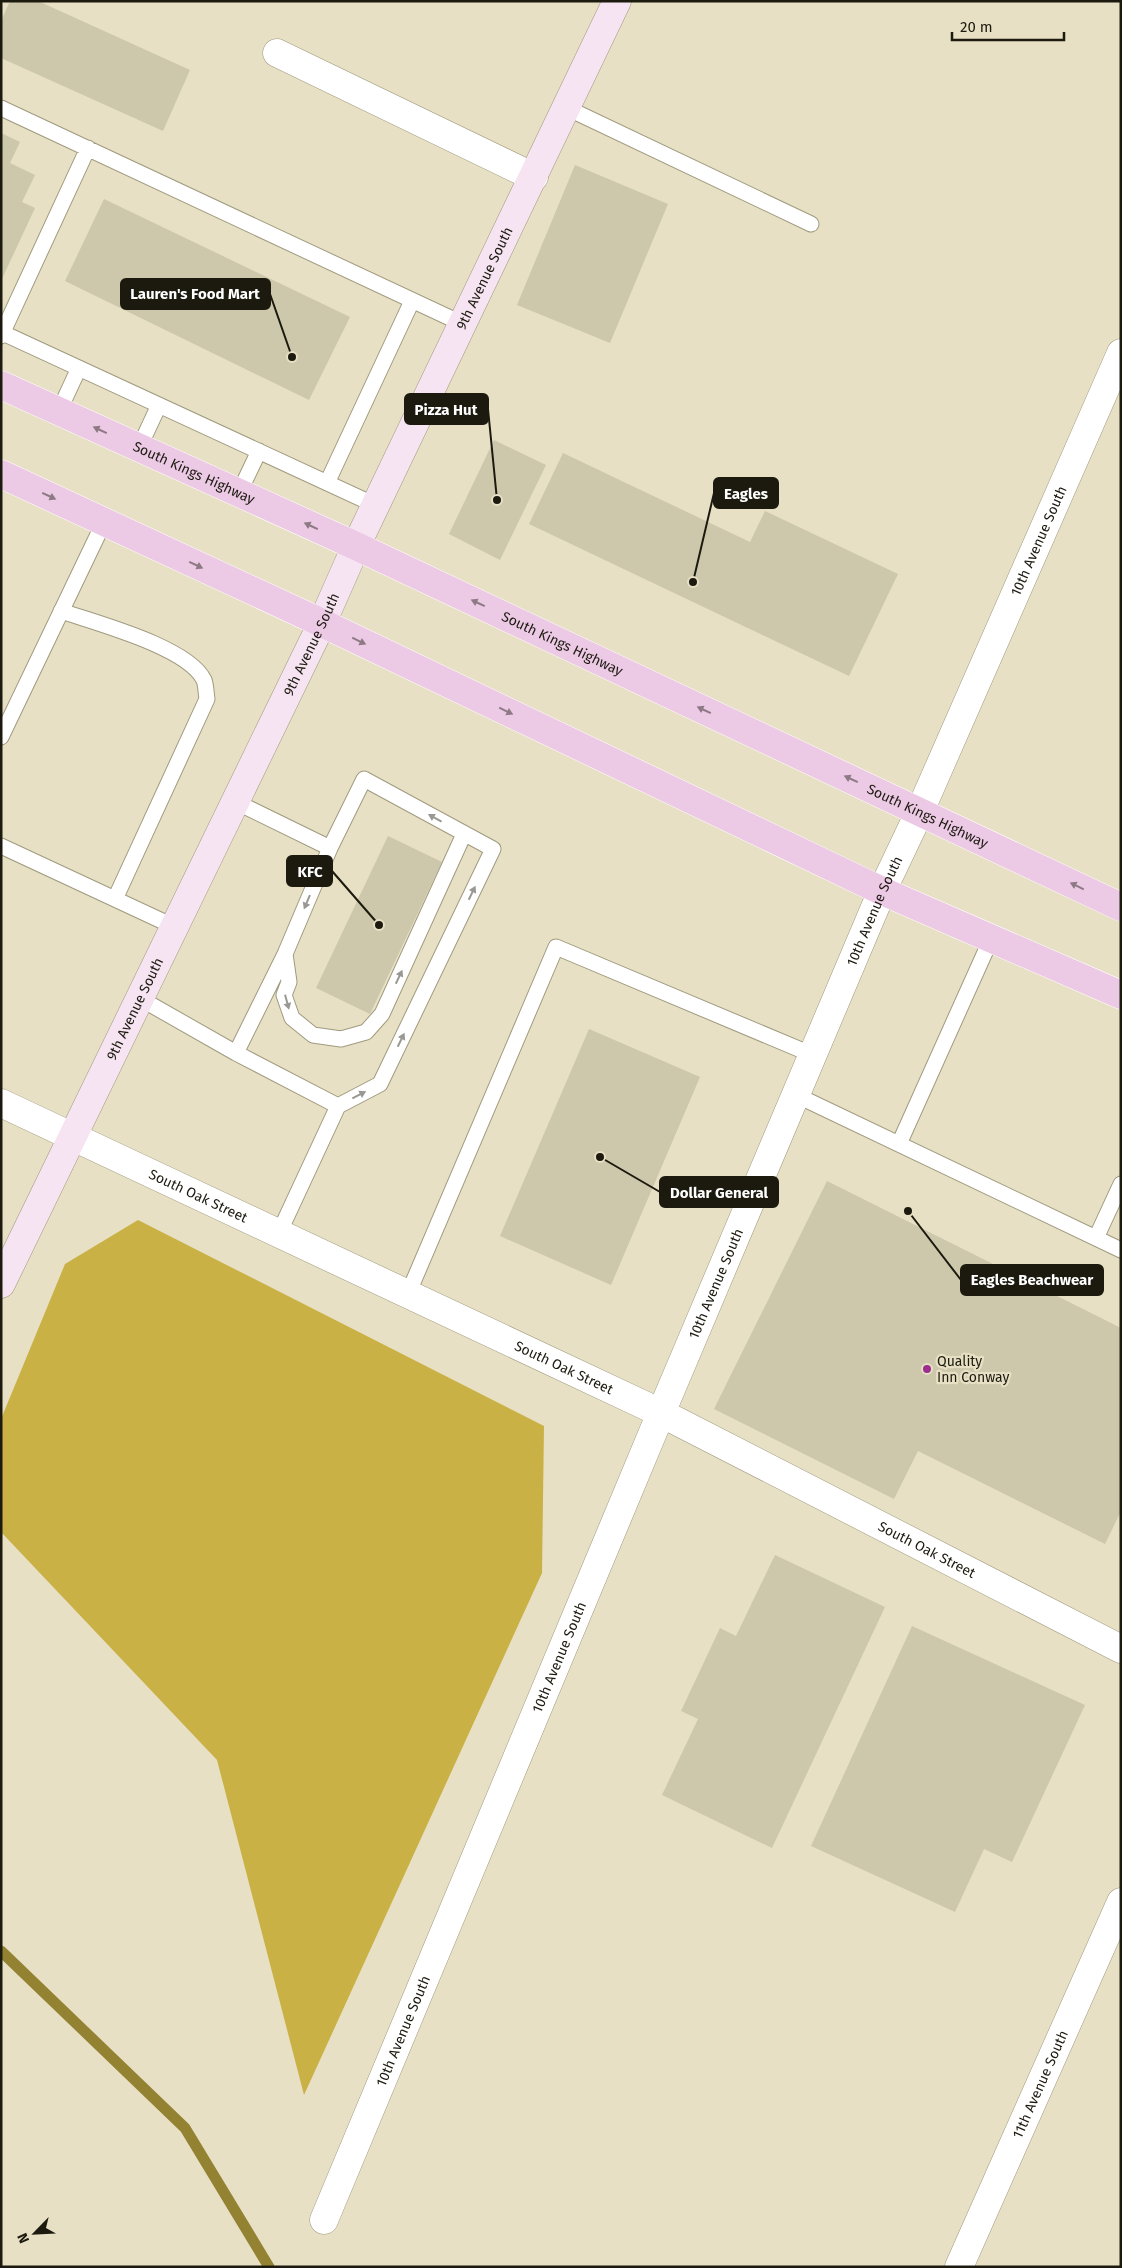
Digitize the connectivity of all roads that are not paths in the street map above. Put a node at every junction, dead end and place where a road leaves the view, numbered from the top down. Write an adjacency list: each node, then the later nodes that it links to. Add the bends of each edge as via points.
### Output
1 (617, 1): 4 (street, 9th Avenue South)
2 (277, 53): 6 (street)
3 (1, 108): 5 (lane)
4 (566, 108): 6 (street, 9th Avenue South); 7 (lane)
5 (88, 148): 8 (lane); 10 (lane)
6 (534, 177): 9 (street, 9th Avenue South)
7 (811, 224)
8 (412, 301): 9 (lane); 19 (lane)
9 (463, 324): 21 (street, 9th Avenue South)
10 (2, 334): 12 (lane)
11 (1121, 353): 28 (street, 10th Avenue South)
12 (79, 368): 14 (lane); 15 (lane)
13 (1, 385): 15 (main road, South Kings Highway)
14 (159, 405): 16 (lane); 17 (lane)
15 (59, 411): 16 (main road, South Kings Highway, one-way to 15)
16 (139, 448): 20 (main road, South Kings Highway)
17 (258, 451): 19 (lane); 20 (lane)
18 (1, 474): 22 (main road, one-way to 22)
19 (327, 483): 21 (lane)
20 (239, 493): 23 (main road, South Kings Highway, one-way to 20)
21 (375, 505): 23 (street, 9th Avenue South)
22 (104, 522): 24 (lane); 25 (main road, one-way to 25)
23 (356, 546): 25 (street, 9th Avenue South); 28 (main road, South Kings Highway, one-way to 23)
24 (61, 611): 26 (lane); 33 (lane, via 181,656 204,680 207,699)
25 (322, 623): 27 (street, 9th Avenue South); 32 (main road, one-way to 32)
26 (1, 737)
27 (236, 802): 31 (lane); 35 (street, 9th Avenue South)
28 (920, 811): 32 (street, 10th Avenue South); 34 (main road, South Kings Highway, one-way to 28)
29 (464, 834): 31 (lane, one-way to 31, via 364,779); 37 (lane, one-way to 29, via 289,982 284,995 292,1018 313,1035 341,1039 366,1032 382,1014); 44 (lane, one-way to 29, via 380,1084 493,850)
30 (1, 846): 33 (lane)
31 (330, 848): 37 (lane, one-way to 37)
32 (882, 891): 36 (main road); 41 (street, 10th Avenue South)
33 (115, 899): 35 (lane)
34 (1121, 907)
35 (175, 927): 39 (street, 9th Avenue South)
36 (991, 938): 38 (main road); 46 (lane)
37 (285, 954): 40 (lane)
38 (1121, 995)
39 (141, 999): 40 (lane); 45 (street, 9th Avenue South)
40 (236, 1053): 44 (lane)
41 (813, 1054): 42 (street, 10th Avenue South); 52 (lane, via 556,947)
42 (796, 1095): 46 (lane); 53 (street, 10th Avenue South)
43 (1, 1102): 45 (street, South Oak Street)
44 (338, 1106): 48 (lane)
45 (74, 1137): 48 (street, South Oak Street); 51 (street, 9th Avenue South)
46 (899, 1144): 49 (lane)
47 (1121, 1184): 49 (lane)
48 (279, 1233): 52 (street, South Oak Street)
49 (1096, 1238): 50 (lane)
50 (1121, 1250)
51 (1, 1284)
52 (408, 1294): 53 (street, South Oak Street)
53 (661, 1413): 54 (street, South Oak Street); 56 (street, 10th Avenue South)
54 (1121, 1649)
55 (1121, 1902): 57 (street, 11th Avenue South)
56 (324, 2220)
57 (959, 2267)

